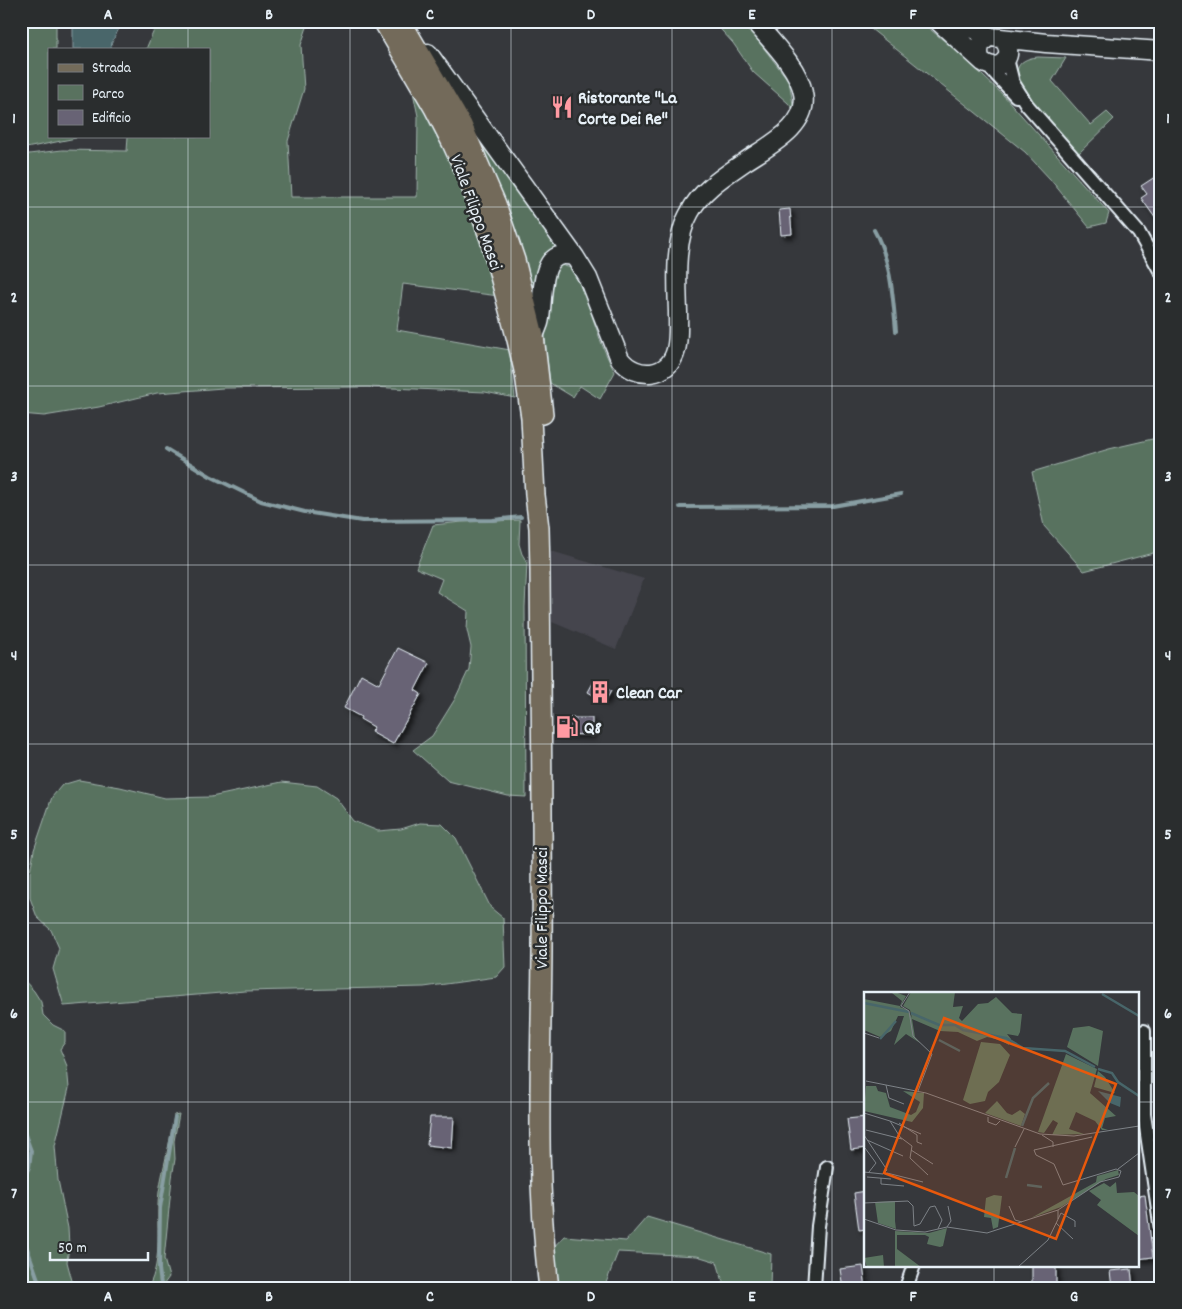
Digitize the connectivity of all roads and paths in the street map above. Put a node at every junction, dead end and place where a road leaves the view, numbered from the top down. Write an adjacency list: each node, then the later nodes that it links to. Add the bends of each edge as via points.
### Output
1 (383, 21): 8 (main road, Viale Filippo Masci)
2 (403, 21): 10 (main road, Viale Filippo Masci); 12 (main road)
3 (754, 21): 13 (main road, via 793,71 803,93 804,104 791,129 702,195 682,226 677,277 677,347 668,365 646,374 625,364 588,278)
4 (938, 21): 9 (main road)
5 (955, 21): 6 (main road)
6 (1000, 45): 7 (main road, via 1019,49 1046,43); 9 (main road, via 1000,65 991,66); 9 (main road, via 987,38 980,44); 11 (street, via 1013,83)
7 (1161, 51)
8 (406, 59): 10 (main road, Viale Filippo Masci, via 432,90); 16 (main road, Viale Filippo Masci, via 468,178 490,238)
9 (984, 61): 11 (street, via 1008,90)
10 (451, 105): 12 (main road); 15 (main road, Viale Filippo Masci, via 496,204 515,260)
11 (1027, 105): 14 (street, via 1139,233)
12 (492, 141): 13 (main road)
13 (575, 257): 15 (main road, via 560,256 547,266 539,324)
14 (1161, 272)
15 (534, 336): 16 (main road, Viale Filippo Masci, via 526,356); 17 (main road, Viale Filippo Masci, via 544,417 545,463)
16 (525, 375): 17 (main road, Viale Filippo Masci)
17 (539, 528): 22 (main road, Viale Filippo Masci, via 540,1168)
18 (1144, 1031): 20 (street, via 1144,1114)
19 (827, 1167): 23 (street, via 818,1226)
20 (1161, 1230)
21 (914, 1266): 24 (street)
22 (549, 1288)
23 (814, 1288)
24 (906, 1288)

